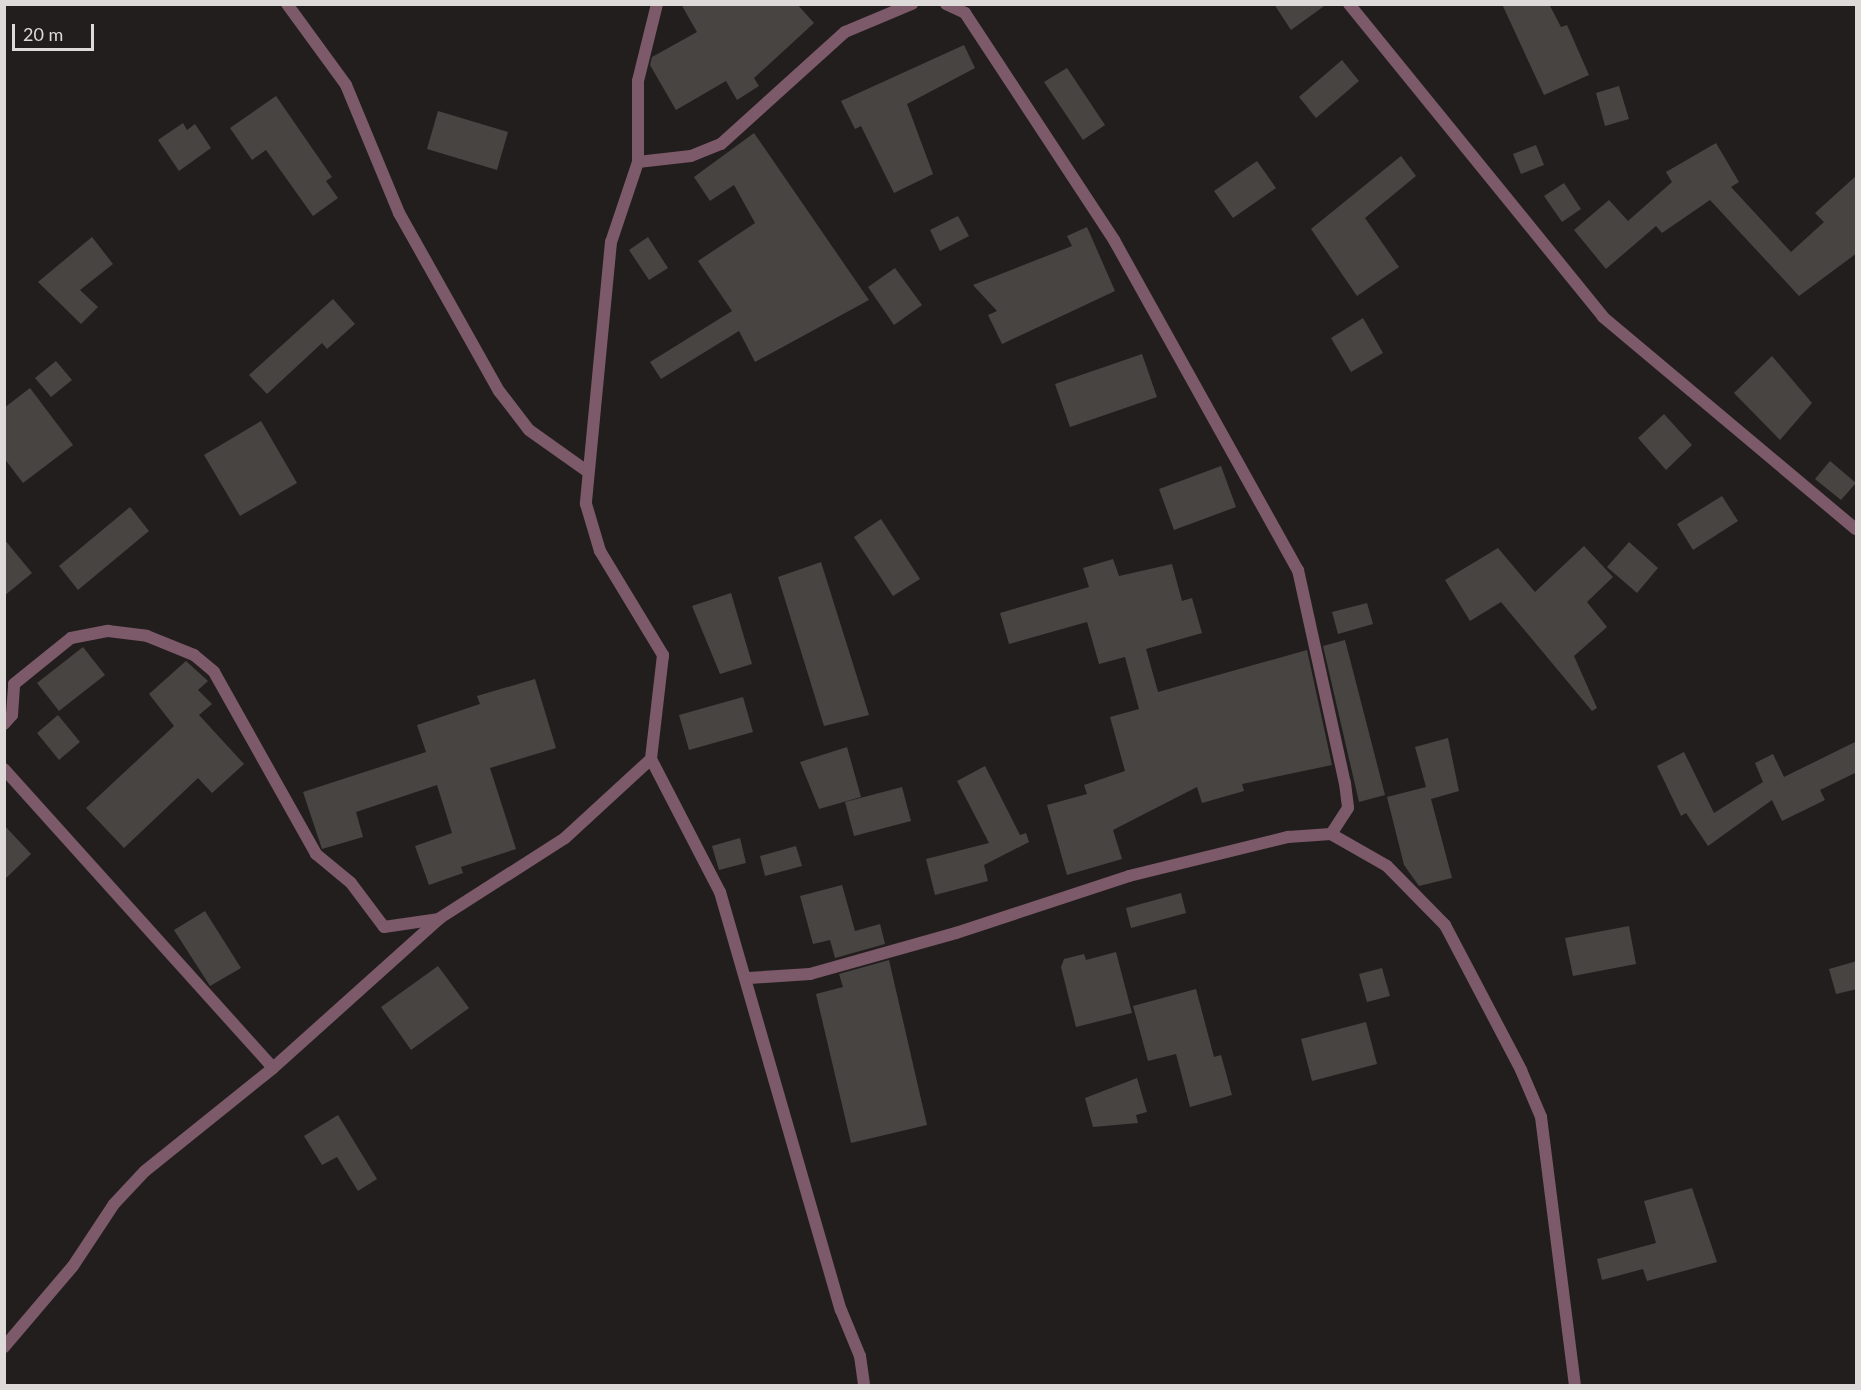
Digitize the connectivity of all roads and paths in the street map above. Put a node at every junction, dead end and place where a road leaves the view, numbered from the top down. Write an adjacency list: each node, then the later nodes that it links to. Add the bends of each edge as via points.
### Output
1 (287, 4): 7 (street, via 346,85 399,213 499,391 529,430)
2 (657, 4): 6 (street, via 638,81)
3 (912, 4): 6 (street, via 845,32 721,144 691,156)
4 (946, 4): 12 (street, via 965,14 1114,240 1298,570 1345,783 1348,808)
5 (1348, 4): 8 (street, via 1603,317)
6 (638, 162): 7 (street, via 611,242)
7 (587, 471): 10 (street, via 586,504 600,551 663,655)
8 (1857, 529)
9 (4, 724): 13 (street, via 12,715 14,684 71,638 108,631 147,636 194,655 214,672 316,854 351,883 384,927)
10 (651, 759): 13 (street, via 565,838); 14 (street, via 720,892)
11 (4, 769): 15 (street)
12 (1331, 834): 14 (street, via 1288,837 1130,876 810,974); 18 (street, via 1387,866 1445,925 1521,1070 1541,1117)
13 (440, 918): 15 (street)
14 (749, 978): 17 (street, via 841,1310 860,1356)
15 (273, 1068): 16 (street, via 114,1204 73,1266)
16 (4, 1347)
17 (864, 1386)
18 (1575, 1386)

